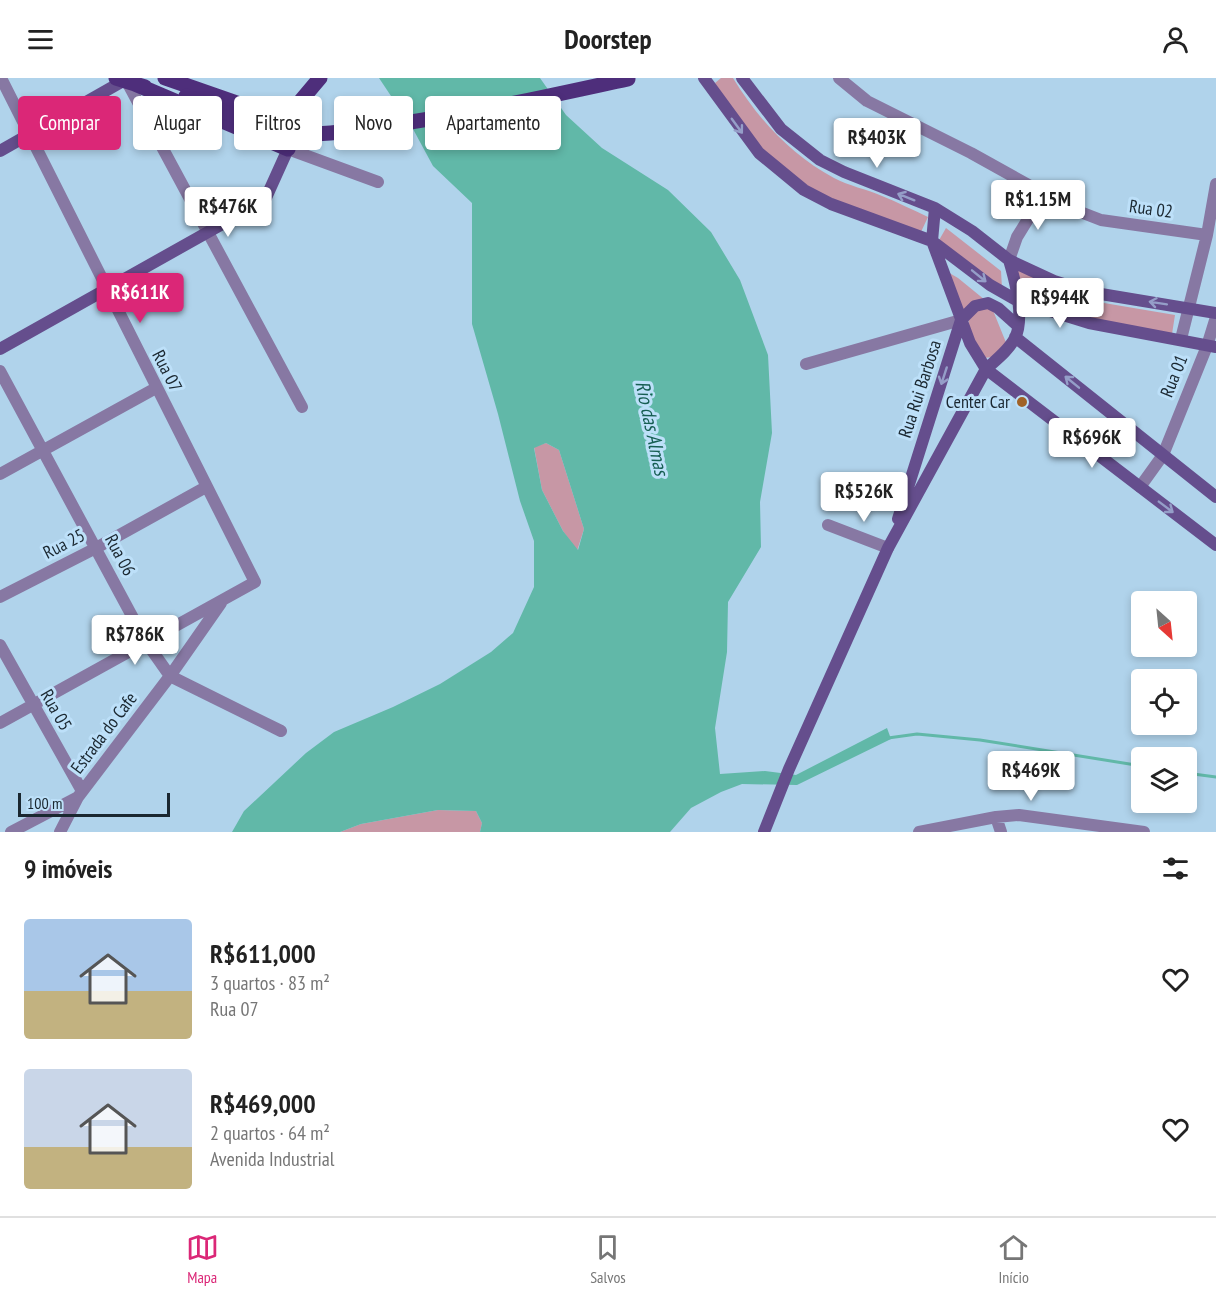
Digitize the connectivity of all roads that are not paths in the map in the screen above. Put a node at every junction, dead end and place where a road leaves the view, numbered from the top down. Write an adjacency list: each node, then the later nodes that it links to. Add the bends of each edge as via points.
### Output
1 (1, 78): 14 (street, Rua 07)
2 (156, 78): 10 (main road)
3 (165, 78): 13 (main road)
4 (320, 78): 12 (main road)
5 (629, 78): 10 (main road, bridge, via 477,111 318,134 281,131)
6 (704, 78): 27 (main road, one-way to 27, via 759,153 804,190)
7 (742, 78): 24 (main road, one-way to 7, via 820,160 781,129)
8 (839, 78): 23 (street, Rua 02, via 867,101)
9 (125, 81): 10 (main road); 11 (main road); 15 (main road); 25 (street)
10 (184, 95)
11 (98, 96)
12 (305, 96)
13 (234, 102)
14 (18, 111)
15 (234, 126)
16 (18, 141): 20 (main road)
17 (38, 150): 29 (street, Rua 07)
18 (288, 150): 25 (main road, via 265,200)
19 (291, 150): 21 (street)
20 (0, 151)
21 (378, 182)
22 (1216, 184): 26 (street)
23 (1044, 194): 26 (street, Rua 02, via 1101,220); 28 (street, via 1017,237)
24 (935, 208): 27 (main road); 28 (main road)
25 (207, 232): 29 (main road); 42 (street)
26 (1207, 235): 31 (street)
27 (932, 242): 30 (main road, one-way to 30); 33 (main road)
28 (1009, 260): 30 (main road); 31 (main road, one-way to 28, via 1089,292)
29 (106, 290): 37 (main road); 41 (street, Rua 07)
30 (1018, 301): 34 (main road); 35 (main road, via 1089,323)
31 (1190, 308): 32 (main road); 35 (street)
32 (1216, 315): 36 (street, Rua 01)
33 (961, 320): 34 (main road, via 975,306 988,303 998,308); 38 (street); 39 (main road); 52 (main road, Rua Rui Barbosa, one-way to 52)
34 (1016, 332): 39 (main road, via 1001,356); 44 (main road, one-way to 34)
35 (1181, 339): 36 (main road)
36 (1212, 346): 44 (street, Rua 01)
37 (0, 349)
38 (806, 364)
39 (986, 369): 47 (main road); 52 (main road)
40 (0, 371): 43 (street, Rua 06)
41 (156, 388): 43 (street); 46 (street, Rua 07)
42 (302, 407)
43 (43, 451): 45 (street); 51 (street, Rua 06)
44 (1163, 455): 47 (street, Rua 01); 48 (main road)
45 (0, 474)
46 (206, 487): 51 (street, Rua 25); 54 (street, Rua 07, via 255,582)
47 (1140, 487): 50 (main road, one-way to 50)
48 (1216, 497)
49 (828, 525): 52 (street)
50 (1216, 545)
51 (96, 548): 53 (street, Rua 25); 55 (street, Rua 06)
52 (888, 548): 65 (main road)
53 (0, 597)
54 (224, 599): 55 (street); 57 (street, Estrada do Cafe)
55 (146, 642): 57 (street, Rua 06); 58 (street)
56 (0, 645): 58 (street, Rua 05)
57 (170, 676): 60 (street, Rua 06); 61 (street, Estrada do Cafe)
58 (33, 705): 59 (street); 61 (street, Rua 05)
59 (0, 723)
60 (281, 731)
61 (80, 794): 63 (street); 64 (street, Estrada do Cafe)
62 (996, 817): 66 (street); 67 (street); 68 (street, via 1018,815)
63 (11, 832)
64 (60, 832)
65 (764, 832)
66 (919, 832)
67 (1000, 832)
68 (1139, 832)

